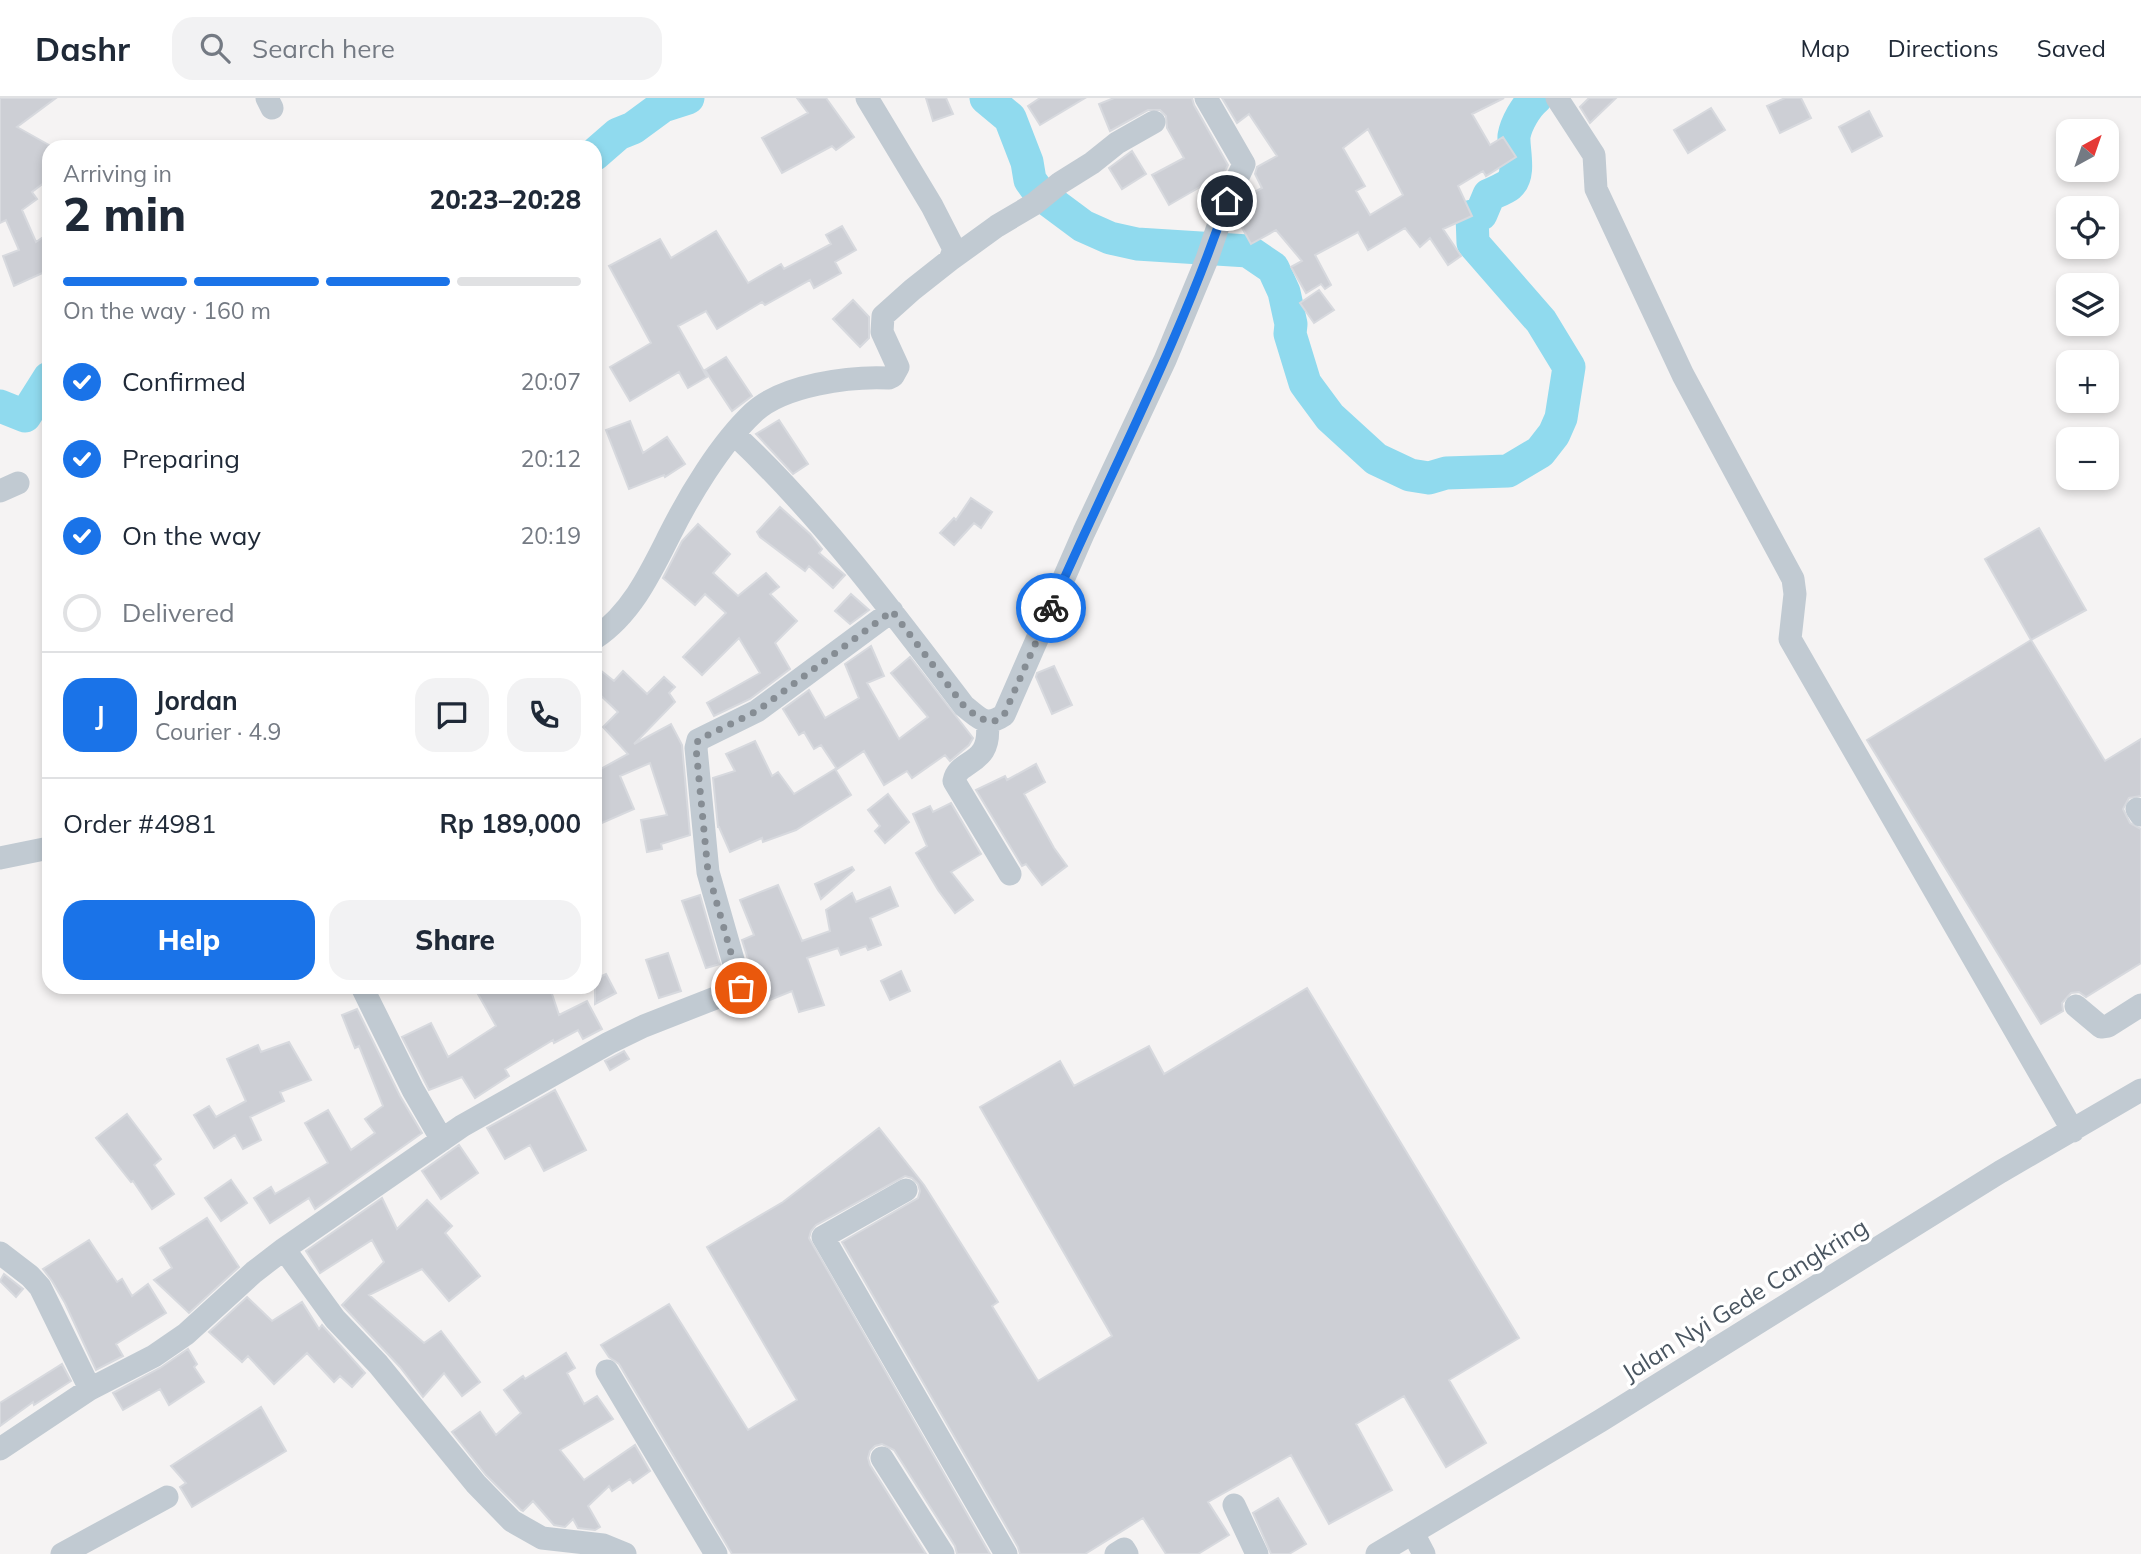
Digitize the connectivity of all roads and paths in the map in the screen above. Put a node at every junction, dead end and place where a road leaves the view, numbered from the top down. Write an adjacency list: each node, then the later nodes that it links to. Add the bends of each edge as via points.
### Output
1 (867, 98): 5 (street, via 951,241 954,252)
2 (1206, 98): 9 (street, via 1244,164 1165,360 1004,715)
3 (1558, 100): 17 (street, via 1594,155 1596,189 1684,374 1793,579 1790,639)
4 (1154, 122): 5 (street)
5 (950, 260): 6 (street, via 883,316 882,332 898,367 893,376 844,380 779,396 753,412)
6 (735, 435): 7 (street, via 826,530); 8 (street, via 714,460 623,614)
7 (892, 611): 9 (street, via 964,706); 18 (street, via 757,711 698,740 708,872 741,988 609,1043)
8 (602, 632)
9 (987, 722): 12 (street, via 989,738 984,751 956,773 954,781)
10 (42, 849): 11 (street)
11 (0, 858)
12 (1010, 874)
13 (365, 994): 18 (street)
14 (2141, 1005): 15 (street, via 2101,1027)
15 (2076, 1006)
16 (2141, 1090): 17 (street, Jalan Nyi Gede Cangkring)
17 (2073, 1130): 28 (street, Jalan Nyi Gede Cangkring)
18 (442, 1140): 20 (street)
19 (905, 1190): 33 (street, via 823,1237)
20 (284, 1249): 23 (street, via 186,1334); 30 (street, via 335,1319 512,1521 542,1538 603,1545)
21 (9, 1260): 23 (street, via 40,1287)
22 (607, 1371): 31 (street)
23 (90, 1389): 24 (street)
24 (0, 1449)
25 (883, 1458): 32 (street)
26 (167, 1497): 29 (street)
27 (1234, 1505): 36 (street)
28 (1413, 1532): 37 (street, Jalan Nyi Gede Cangkring); 38 (street)
29 (62, 1554)
30 (625, 1554)
31 (716, 1554)
32 (943, 1554)
33 (1006, 1554)
34 (1116, 1554): 35 (street, via 1124,1549)
35 (1127, 1554)
36 (1257, 1554)
37 (1377, 1554)
38 (1424, 1554)

